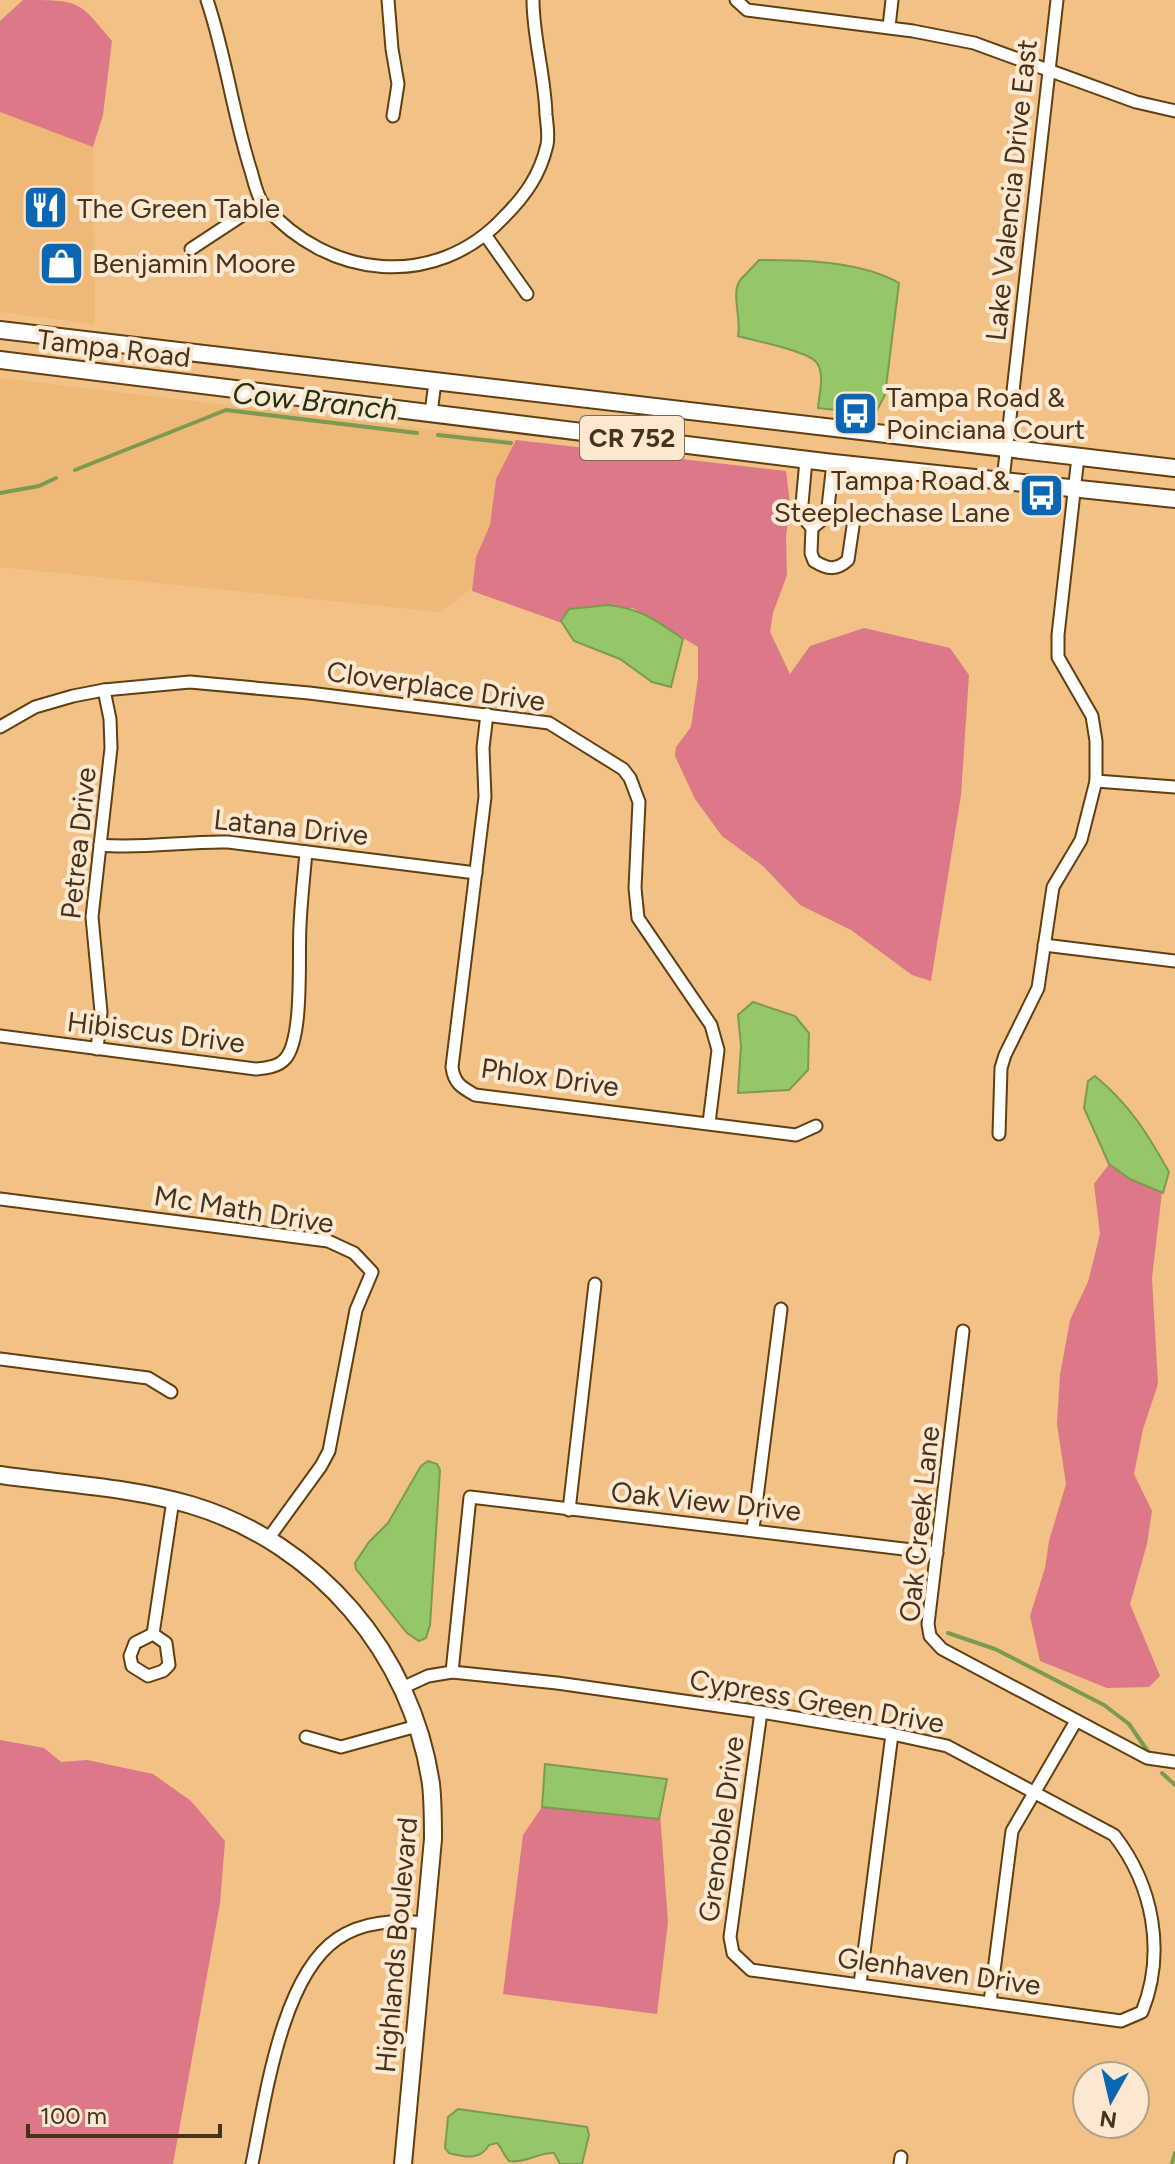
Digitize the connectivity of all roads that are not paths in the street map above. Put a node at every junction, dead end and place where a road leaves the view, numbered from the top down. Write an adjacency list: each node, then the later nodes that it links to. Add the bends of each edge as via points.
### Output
1 (207, 0): 11 (street)
2 (388, 0): 10 (street, via 398,84)
3 (533, 0): 12 (street, via 547,142 525,195)
4 (736, 0): 7 (street, via 747,10)
5 (892, 0): 7 (street)
6 (1057, 0): 8 (street, Lake Valencia Drive East)
7 (889, 27): 8 (street, via 974,43)
8 (1048, 72): 9 (street); 19 (street, Lake Valencia Drive East)
9 (1175, 111)
10 (393, 116)
11 (261, 203): 12 (street, via 321,250 383,267 418,267); 13 (street)
12 (486, 236): 14 (street)
13 (191, 249)
14 (527, 294)
15 (0, 330): 17 (main road, Tampa Road / CR 752)
16 (0, 360): 18 (main road, Tampa Road / CR 752)
17 (435, 382): 18 (street); 19 (main road, Tampa Road / CR 752)
18 (431, 413): 21 (main road, Tampa Road / CR 752)
19 (1007, 448): 20 (main road, Tampa Road / CR 752); 24 (street, Lake Valencia Drive East)
20 (1078, 457): 23 (main road, Tampa Road / CR 752); 25 (street)
21 (806, 460): 22 (main road, Tampa Road / CR 752); 28 (street, via 801,515)
22 (833, 463): 24 (main road, Tampa Road / CR 752); 28 (street, via 827,516)
23 (1175, 468)
24 (1003, 480): 25 (main road, Tampa Road / CR 752)
25 (1075, 487): 26 (main road, Tampa Road / CR 752); 32 (street, via 1058,657 1092,716)
26 (1175, 499)
27 (855, 513): 28 (street, via 848,560 840,568 814,561)
28 (812, 528)
29 (104, 690): 30 (street, Cloverplace Drive, via 190,682); 31 (street, Cloverplace Drive, via 35,707); 34 (street, Petrea Drive, via 111,748)
30 (487, 714): 36 (street, Phlox Drive); 41 (street, Cloverplace Drive, via 549,723 630,778 639,802 638,918 711,1025 718,1050)
31 (0, 727)
32 (1096, 781): 33 (street); 37 (street, via 1081,840 1053,887)
33 (1175, 787)
34 (100, 845): 35 (street, Latana Drive, via 228,842); 40 (street, Petrea Drive, via 92,917 101,1012)
35 (306, 852): 36 (street, Latana Drive); 40 (street, Hibiscus Drive, via 293,1045 285,1060 256,1069)
36 (476, 873): 41 (street, Phlox Drive, via 452,1067 460,1087 475,1095)
37 (1044, 945): 38 (street); 43 (street, via 1038,988 1001,1068)
38 (1175, 961)
39 (0, 1036): 40 (street, Hibiscus Drive)
40 (97, 1049)
41 (709, 1123): 42 (street, Phlox Drive, via 796,1135)
42 (816, 1126)
43 (999, 1134)
44 (0, 1199): 54 (street, Mc Math Drive, via 328,1241 354,1253 372,1272 356,1310 329,1451)
45 (595, 1284): 52 (street)
46 (781, 1309): 53 (street)
47 (963, 1331): 55 (street, Oak Creek Lane)
48 (0, 1359): 49 (street, via 148,1378)
49 (171, 1392)
50 (0, 1475): 51 (main road, Highlands Boulevard)
51 (173, 1500): 54 (main road, Highlands Boulevard); 56 (street)
52 (569, 1510): 53 (street, Oak View Drive); 57 (street, Oak View Drive, via 470,1497)
53 (753, 1529): 55 (street, Oak View Drive)
54 (268, 1539): 58 (main road, Highlands Boulevard, via 315,1572 355,1613)
55 (937, 1553): 60 (street, Oak Creek Lane, via 930,1636 942,1649)
56 (153, 1634)
57 (452, 1672): 58 (street, Cypress Green Drive); 59 (street, Cypress Green Drive)
58 (402, 1688): 61 (main road, Highlands Boulevard)
59 (761, 1712): 62 (street, Cypress Green Drive); 67 (street, Grenoble Drive, via 730,1937)
60 (1076, 1721): 64 (street, Oak Creek Lane, via 1147,1758); 65 (street)
61 (417, 1726): 63 (street, via 341,1747); 66 (main road, Highlands Boulevard, via 433,1805)
62 (892, 1734): 65 (street, Cypress Green Drive, via 947,1746); 68 (street)
63 (306, 1737)
64 (1175, 1762)
65 (1036, 1793): 69 (street, via 1012,1831); 70 (street, Cypress Green Drive, via 1114,1835 1130,1856 1152,1913 1155,1941)
66 (426, 1923): 71 (street, via 369,1925 337,1939 314,1962 281,2032); 72 (main road, Highlands Boulevard)
67 (733, 1953): 68 (street, Glenhaven Drive, via 751,1970)
68 (860, 1984): 69 (street, Glenhaven Drive)
69 (990, 2002): 70 (street, Glenhaven Drive, via 1121,2021)
70 (1142, 2012)
71 (252, 2164)
72 (403, 2164)

